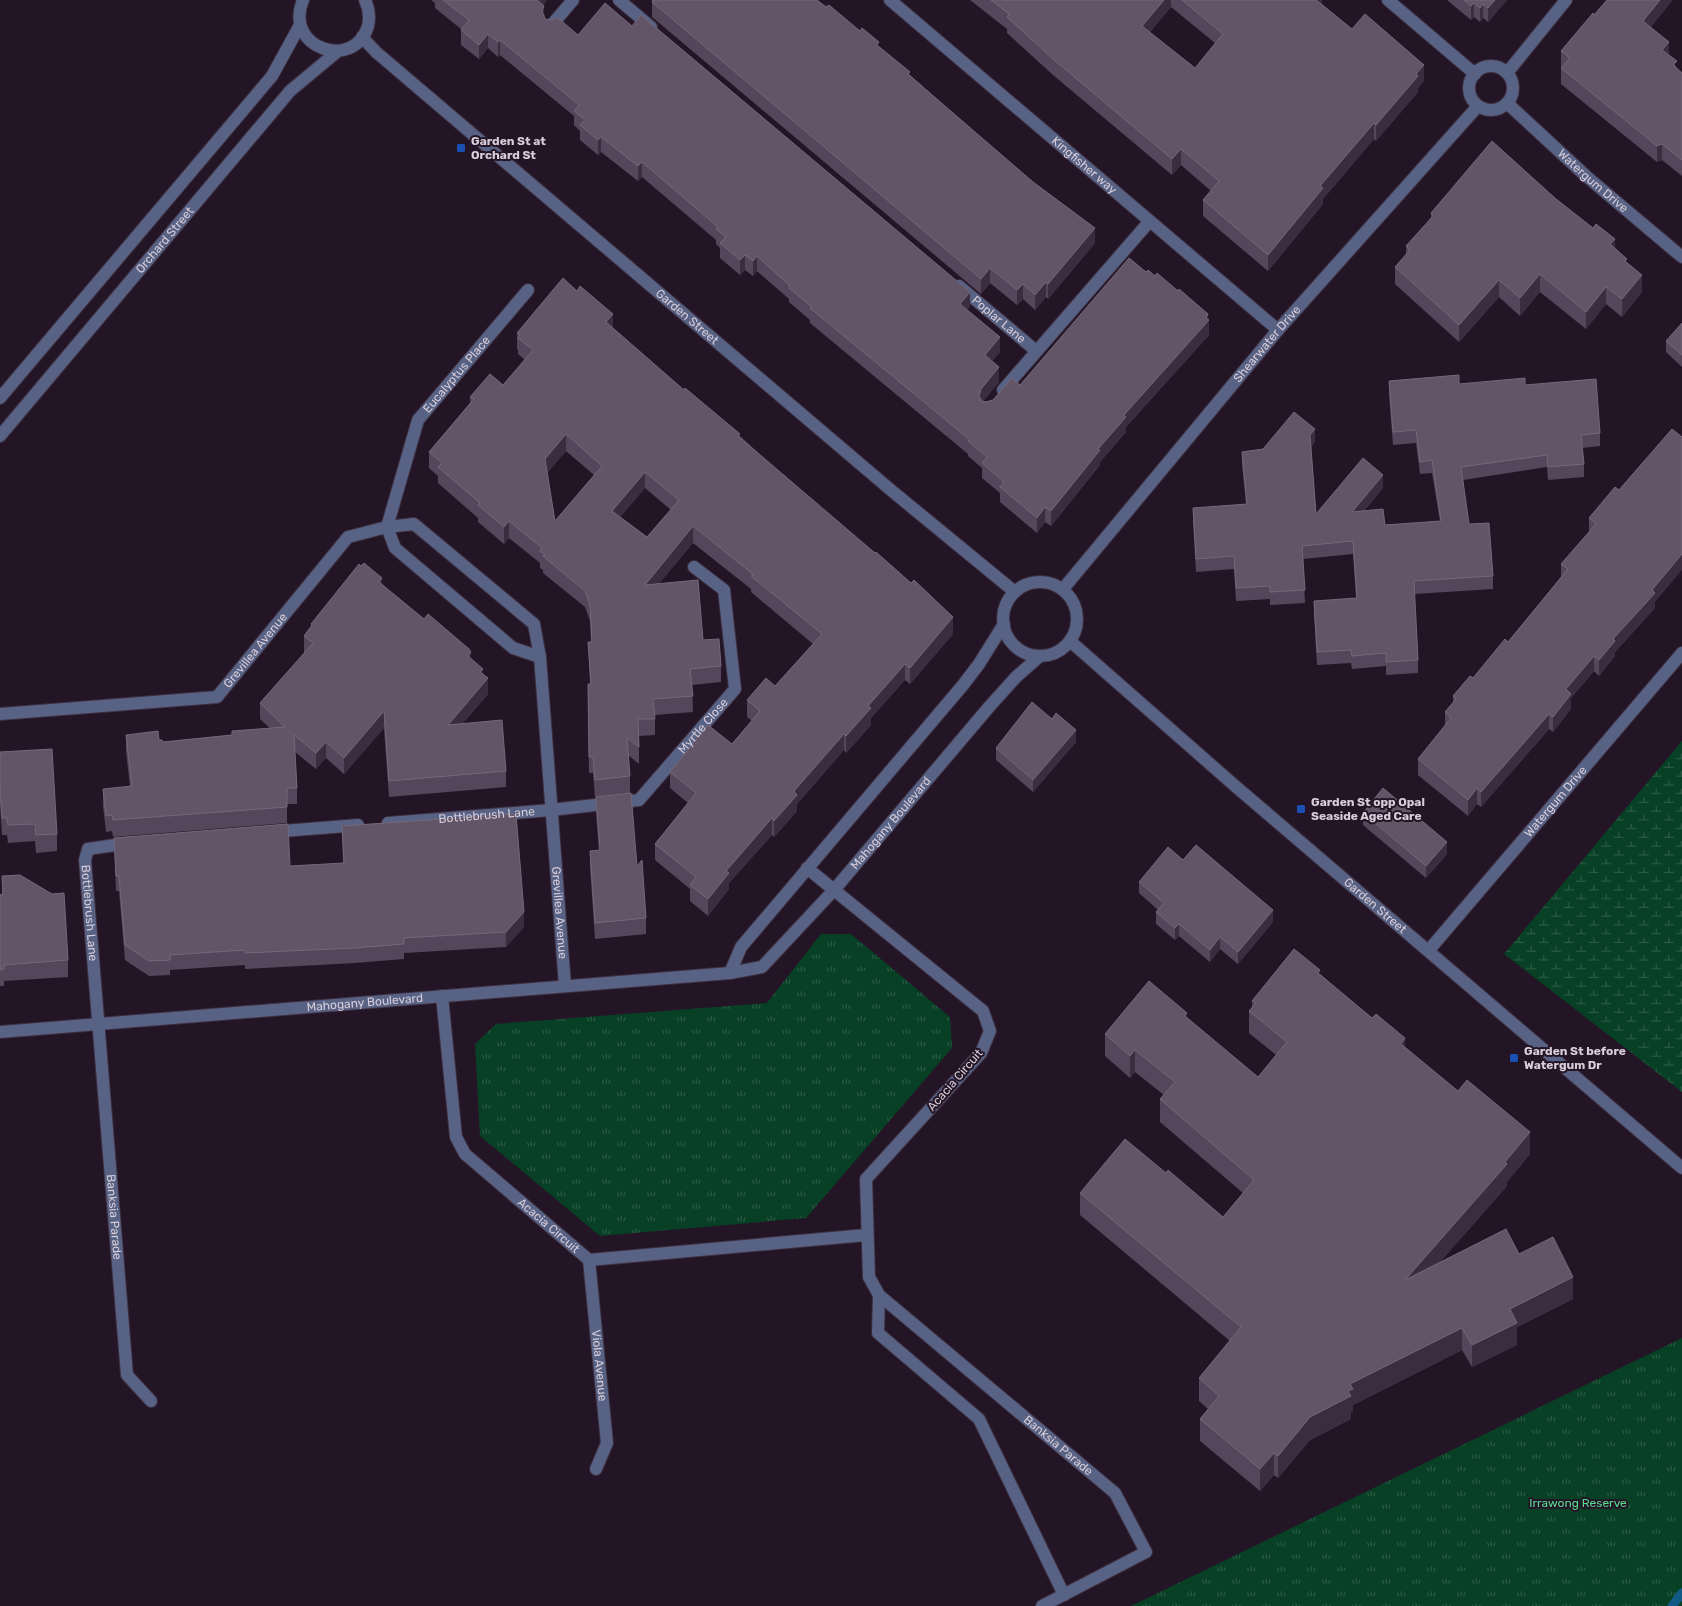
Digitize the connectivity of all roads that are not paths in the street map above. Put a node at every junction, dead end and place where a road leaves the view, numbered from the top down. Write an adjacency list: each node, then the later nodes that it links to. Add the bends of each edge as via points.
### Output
1 (304, 0): 8 (street, Orchard Street)
2 (365, 0): 10 (street, via 369,18)
3 (574, 0): 9 (street)
4 (619, 0): 11 (street)
5 (890, 0): 17 (street, Kingfisher way)
6 (1388, 0): 14 (street)
7 (1566, 0): 13 (street)
8 (300, 25): 12 (street, via 312,43); 23 (street, Orchard Street, via 272,76)
9 (550, 27)
10 (362, 37): 12 (street, Orchard Street); 29 (street, Garden Street, via 885,485)
11 (665, 38)
12 (338, 51): 25 (street, Orchard Street, via 290,91)
13 (1507, 73): 14 (street, via 1490,66); 15 (street, via 1513,88)
14 (1475, 74): 16 (street, via 1469,90)
15 (1507, 103): 16 (street, via 1493,110); 18 (street, Watergum Drive, via 1586,176)
16 (1478, 106): 21 (street, Shearwater Drive)
17 (1148, 222): 21 (street, Kingfisher way); 22 (street, Poplar Lane)
18 (1682, 257)
19 (945, 275): 22 (street, Poplar Lane)
20 (528, 290): 26 (street, Eucalyptus Place, via 418,420)
21 (1278, 330): 28 (street, Shearwater Drive)
22 (1035, 350): 24 (street, Poplar Lane)
23 (0, 398)
24 (993, 401)
25 (0, 436)
26 (387, 527): 34 (street, via 395,548 513,648); 34 (street, Grevillea Avenue, via 414,524 534,624); 35 (street, Grevillea Avenue, via 348,537 217,697)
27 (694, 567): 36 (street, Myrtle Close, via 724,590 735,689 640,800)
28 (1063, 588): 29 (street, via 1047,582 1035,582); 31 (street, via 1074,602 1077,613 1076,631)
29 (1015, 592): 30 (street, via 1005,607)
30 (1004, 624): 33 (street, via 1014,645 1028,654); 39 (street, via 963,684)
31 (1070, 641): 33 (street, via 1057,652); 41 (street, Garden Street)
32 (1682, 653): 41 (street, Watergum Drive)
33 (1040, 656): 40 (street, Mahogany Boulevard, via 989,707)
34 (540, 658): 36 (street, Grevillea Avenue)
35 (0, 714)
36 (552, 810): 37 (street, Bottlebrush Lane); 43 (street, Grevillea Avenue)
37 (255, 833)
38 (146, 842): 45 (street, Bottlebrush Lane, via 97,846 88,849 85,860)
39 (807, 868): 40 (street, Acacia Circuit); 42 (street, via 741,947)
40 (834, 890): 42 (street, Mahogany Boulevard, via 762,967); 48 (street, Acacia Circuit, via 983,1011 990,1031 981,1053 866,1179)
41 (1429, 950): 47 (street, Garden Street)
42 (730, 973): 43 (street, Mahogany Boulevard)
43 (565, 986): 44 (street, Mahogany Boulevard)
44 (442, 996): 45 (street, Mahogany Boulevard); 49 (street, Acacia Circuit, via 456,1137 465,1154)
45 (100, 1023): 46 (street, Mahogany Boulevard); 52 (street, Banksia Parade, via 127,1376)
46 (0, 1032)
47 (1682, 1168)
48 (866, 1235): 49 (street, Acacia Circuit); 50 (street, Acacia Circuit)
49 (590, 1260): 53 (street, Viola Avenue, via 607,1443)
50 (869, 1277): 51 (street, Banksia Parade)
51 (880, 1295): 54 (street, via 878,1334 979,1419); 54 (street, Banksia Parade, via 1115,1493 1146,1552)
52 (151, 1401)
53 (596, 1469)
54 (1064, 1595): 55 (street, Banksia Parade)
55 (1042, 1606)

